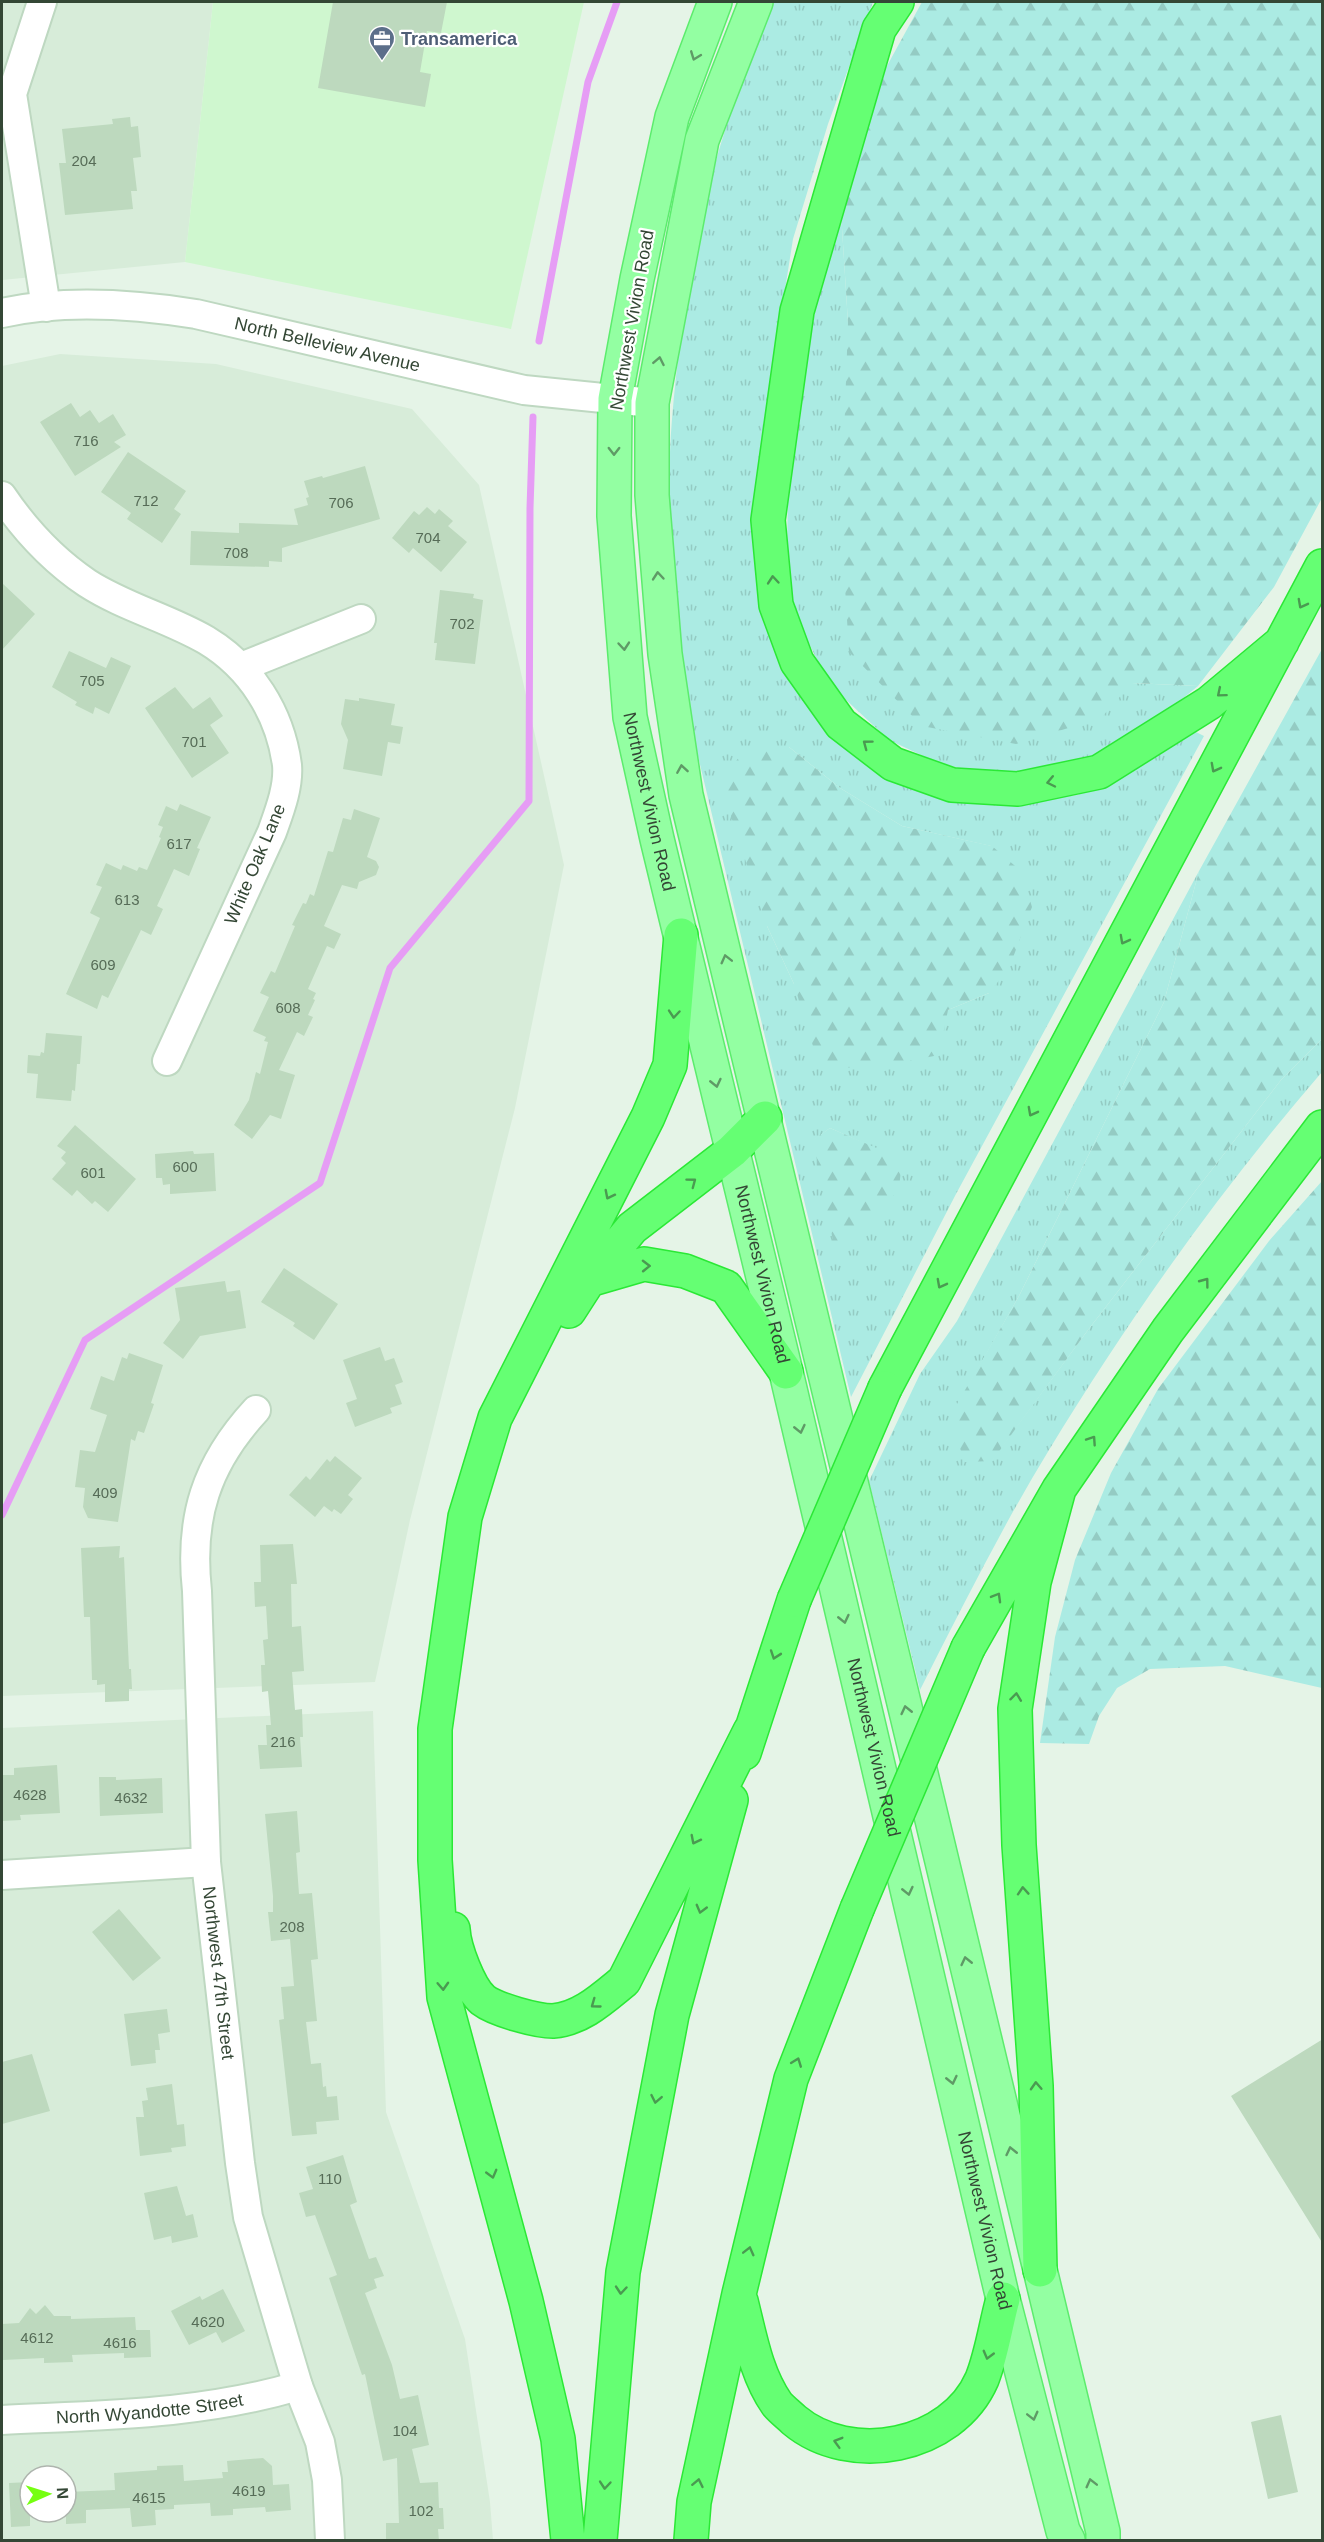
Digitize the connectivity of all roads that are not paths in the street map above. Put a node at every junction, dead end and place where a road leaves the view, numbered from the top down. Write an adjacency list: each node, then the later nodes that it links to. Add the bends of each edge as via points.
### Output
1 (42, 2): 5 (street, via 12,94)
2 (716, 2): 8 (main road, Northwest Vivion Road, one-way to 8, via 672,117)
3 (756, 2): 9 (main road, Northwest Vivion Road, one-way to 3, via 702,140)
4 (897, 2): 13 (highway, one-way to 4, via 1209,703 1099,772 1018,789 952,785 893,764 841,724 797,662 776,605 768,520 797,311 879,29)
5 (9, 123): 6 (street)
6 (46, 307): 7 (street, North Belleview Avenue); 8 (street, North Belleview Avenue, via 103,304 159,308 524,390)
7 (2, 313)
8 (615, 399): 9 (street, North Belleview Avenue); 15 (main road, Northwest Vivion Road, one-way to 15, via 614,516 630,717)
9 (652, 402): 17 (main road, Northwest Vivion Road, one-way to 9, via 686,795 665,654 652,495)
10 (2, 497): 14 (street, White Oak Lane, via 39,543 88,583 205,640)
11 (1323, 566): 13 (highway, one-way to 13)
12 (361, 619): 14 (street)
13 (1282, 642): 24 (highway, one-way to 24, bridge, via 885,1388 794,1600)
14 (241, 667): 16 (street, White Oak Lane, via 261,691 274,719 287,767 282,800 272,832)
15 (681, 935): 19 (main road, Northwest Vivion Road, one-way to 19); 33 (highway, one-way to 33, via 670,1065 648,1117 495,1418 465,1517 435,1730 435,1860 444,1997 526,2301 558,2439)
16 (168, 1061)
17 (765, 1118): 19 (highway); 27 (main road, Northwest Vivion Road, one-way to 17)
18 (1323, 1127): 23 (highway, one-way to 18, via 1168,1330)
19 (732, 1151): 20 (highway, one-way to 19, via 632,1228); 21 (main road, Northwest Vivion Road)
20 (589, 1280): 21 (highway, one-way to 21, via 644,1264 685,1271 726,1287); 24 (highway, one-way to 20, via 624,1981 590,2009 554,2021 522,2017 483,2000 459,1962 454,1937 449,1808 457,1664 477,1543 508,1437 555,1333)
21 (786, 1372): 29 (main road, Northwest Vivion Road, one-way to 29)
22 (256, 1410): 25 (street, Northwest 47th Street, via 237,1431 213,1471 195,1534)
23 (1059, 1489): 27 (highway, one-way to 23, via 1036,2086 1019,1845 1015,1709 1035,1582); 28 (highway, one-way to 23, bridge, via 791,2079 857,1909 968,1648)
24 (750, 1731): 34 (highway, one-way to 34, via 672,2015 623,2271)
25 (206, 1862): 26 (street); 30 (street, Northwest 47th Street, via 248,2217)
26 (2, 1875)
27 (1040, 2270): 37 (main road, Northwest Vivion Road, one-way to 27)
28 (739, 2294): 29 (highway, one-way to 28, via 982,2379 961,2411 907,2442 876,2446 843,2444 808,2431 778,2406 758,2369); 35 (highway, one-way to 28, via 694,2502)
29 (1003, 2299): 36 (main road, Northwest Vivion Road, one-way to 36)
30 (298, 2386): 31 (street, North Wyandotte Street, via 177,2412); 32 (street, Northwest 47th Street, via 320,2442 327,2480)
31 (2, 2420)
32 (330, 2541)
33 (568, 2541)
34 (600, 2541)
35 (691, 2541)
36 (1068, 2541)
37 (1103, 2541)

